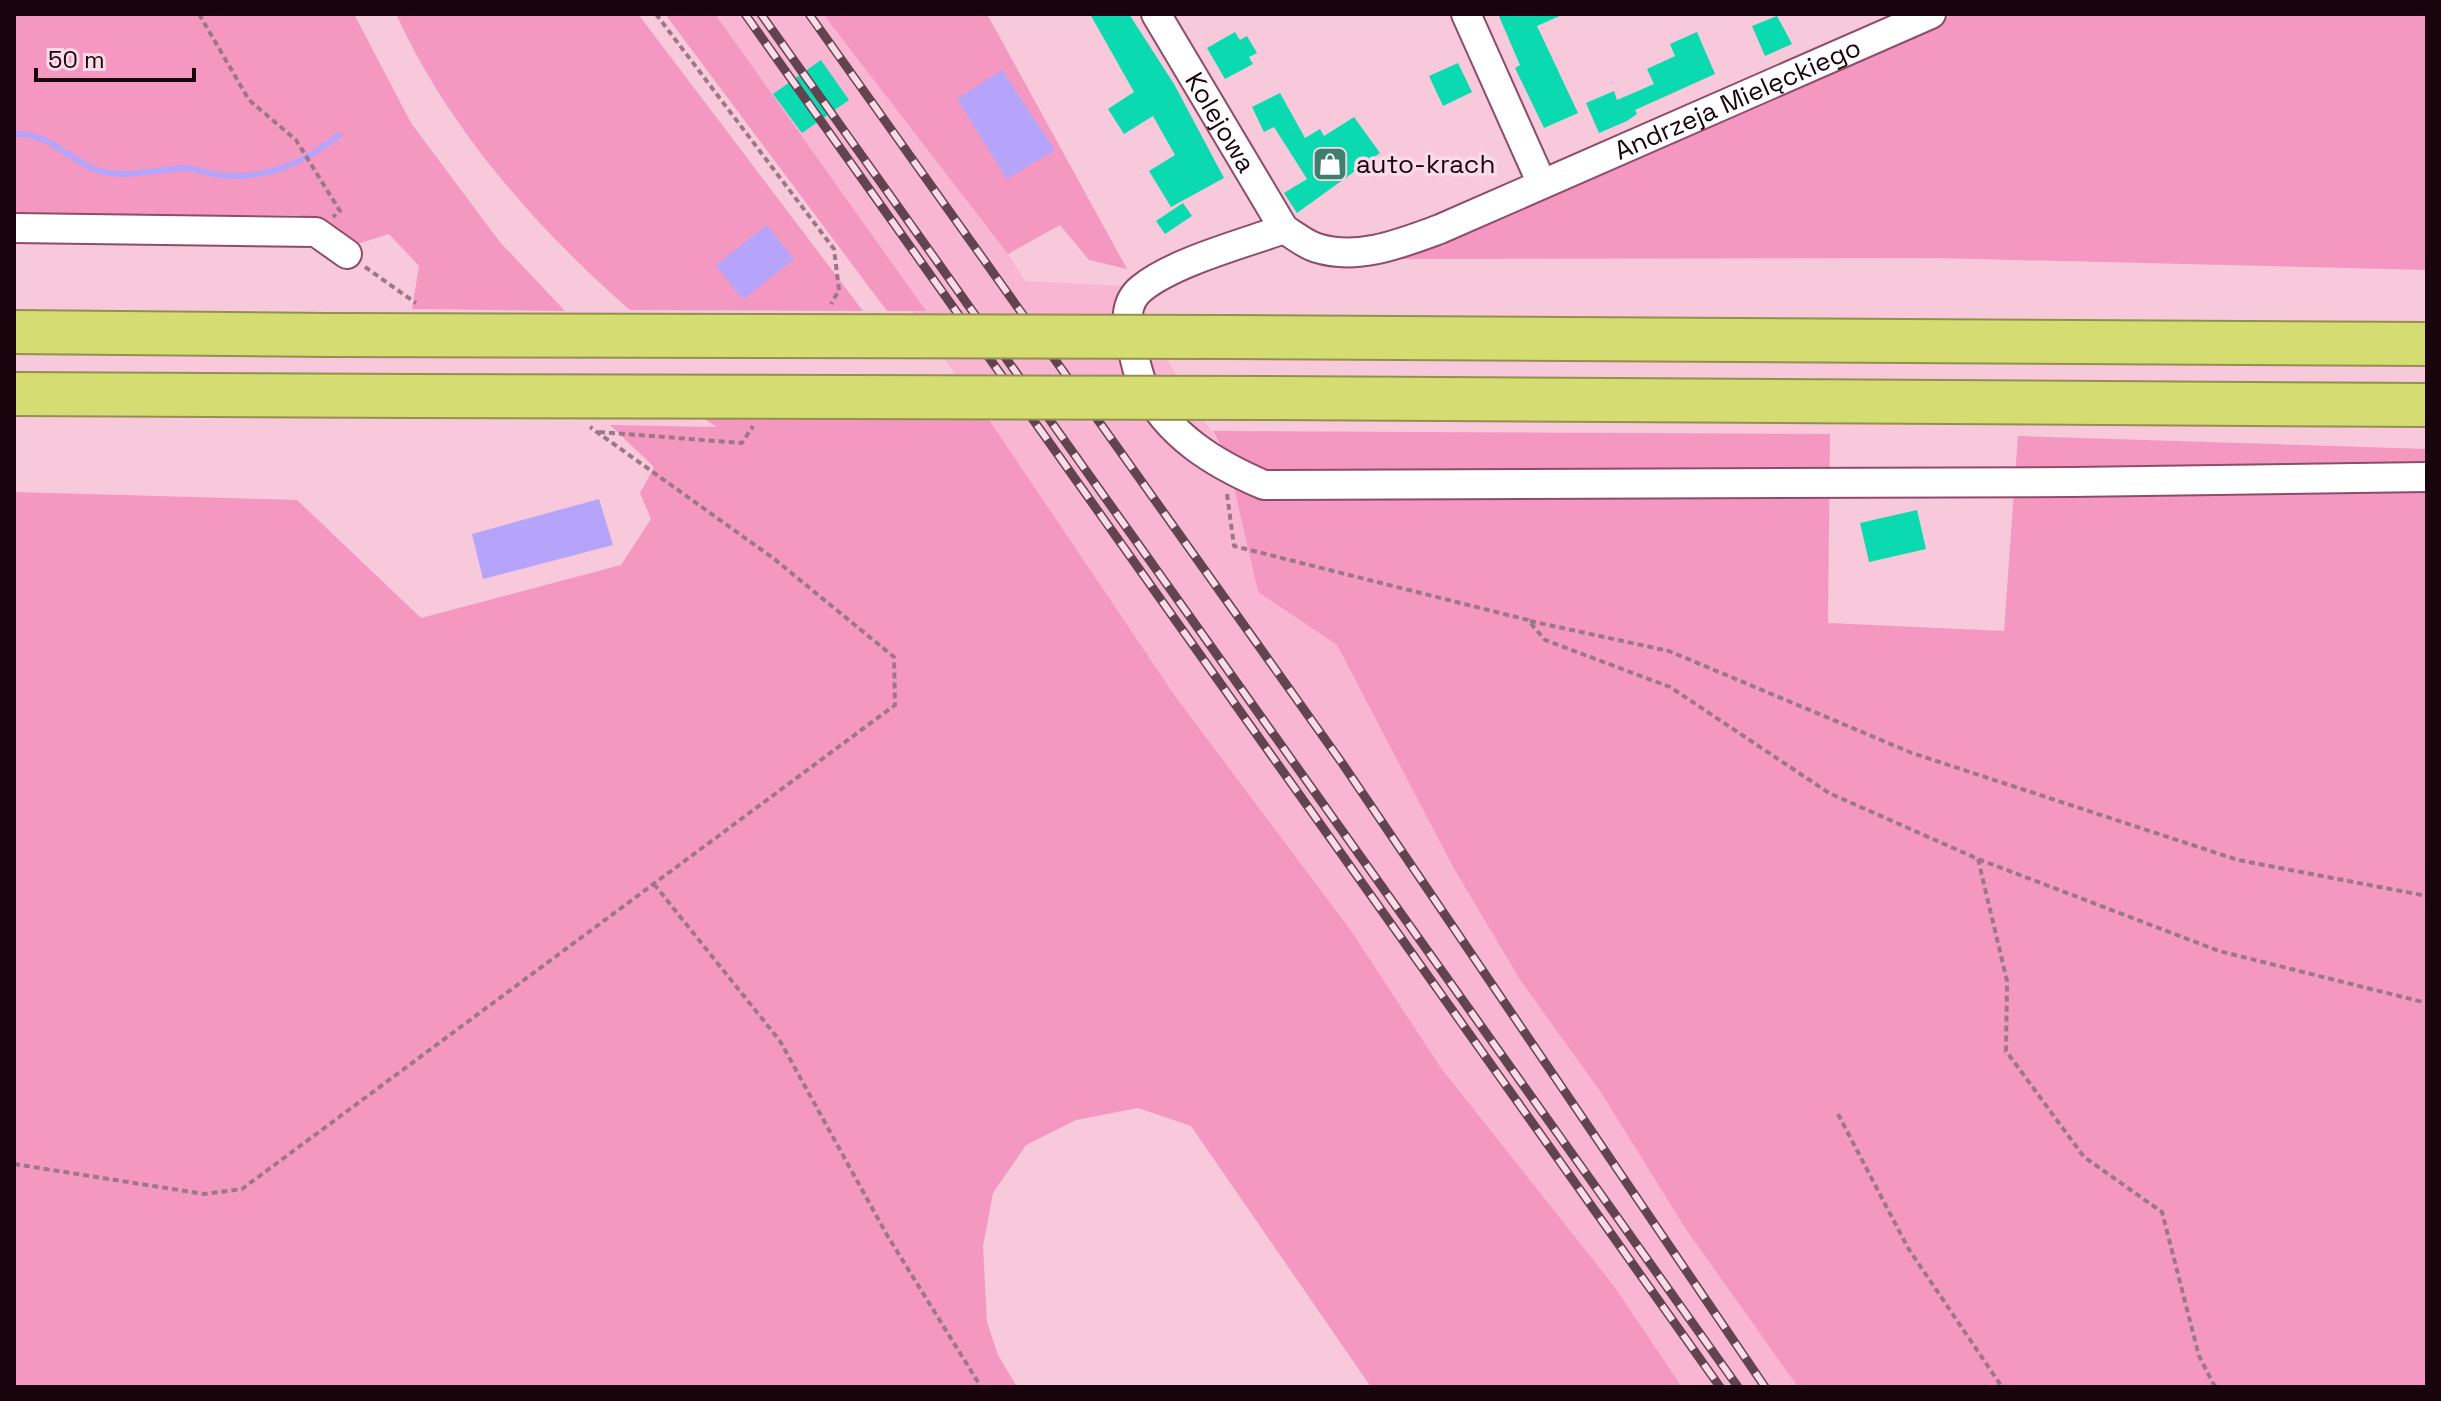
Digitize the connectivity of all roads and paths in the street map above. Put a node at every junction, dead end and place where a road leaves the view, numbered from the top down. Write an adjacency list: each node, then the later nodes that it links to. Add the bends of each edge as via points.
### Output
1 (199, 14): 9 (path, via 249,100 296,140 340,211)
2 (656, 14): 11 (path, via 834,249)
3 (1156, 14): 8 (street, Kolejowa)
4 (1466, 14): 6 (street)
5 (1931, 14): 6 (street, Andrzeja Mielęckiego)
6 (1542, 184): 8 (street, Andrzeja Mielęckiego, via 1440,229 1381,248 1352,253 1316,248)
7 (14, 228): 9 (street)
8 (1284, 229): 17 (street, via 1166,275 1130,302 1126,325 1143,385 1172,425)
9 (316, 232): 10 (street)
10 (347, 254)
11 (839, 290)
12 (14, 332): 13 (highway, bridge)
13 (2427, 344)
14 (14, 394): 15 (highway, bridge)
15 (2427, 405)
16 (597, 432): 21 (path, via 773,558 894,657 895,705)
17 (1224, 467): 18 (street, via 1264,485 1350,486); 19 (path, via 1234,546)
18 (2427, 477)
19 (1528, 620): 20 (path, via 1545,640 1670,687 1829,793); 22 (path, via 1669,651 1912,753 2238,860)
20 (1978, 859): 23 (path, via 2219,951); 28 (path, via 2007,981 2006,1051 2084,1157 2162,1212 2199,1356)
21 (654, 884): 25 (path, via 242,1189 204,1194); 26 (path, via 780,1041 887,1235)
22 (2427, 896)
23 (2427, 1003)
24 (1838, 1114): 27 (path, via 1908,1248)
25 (14, 1164)
26 (981, 1387)
27 (2002, 1387)
28 (2215, 1387)

